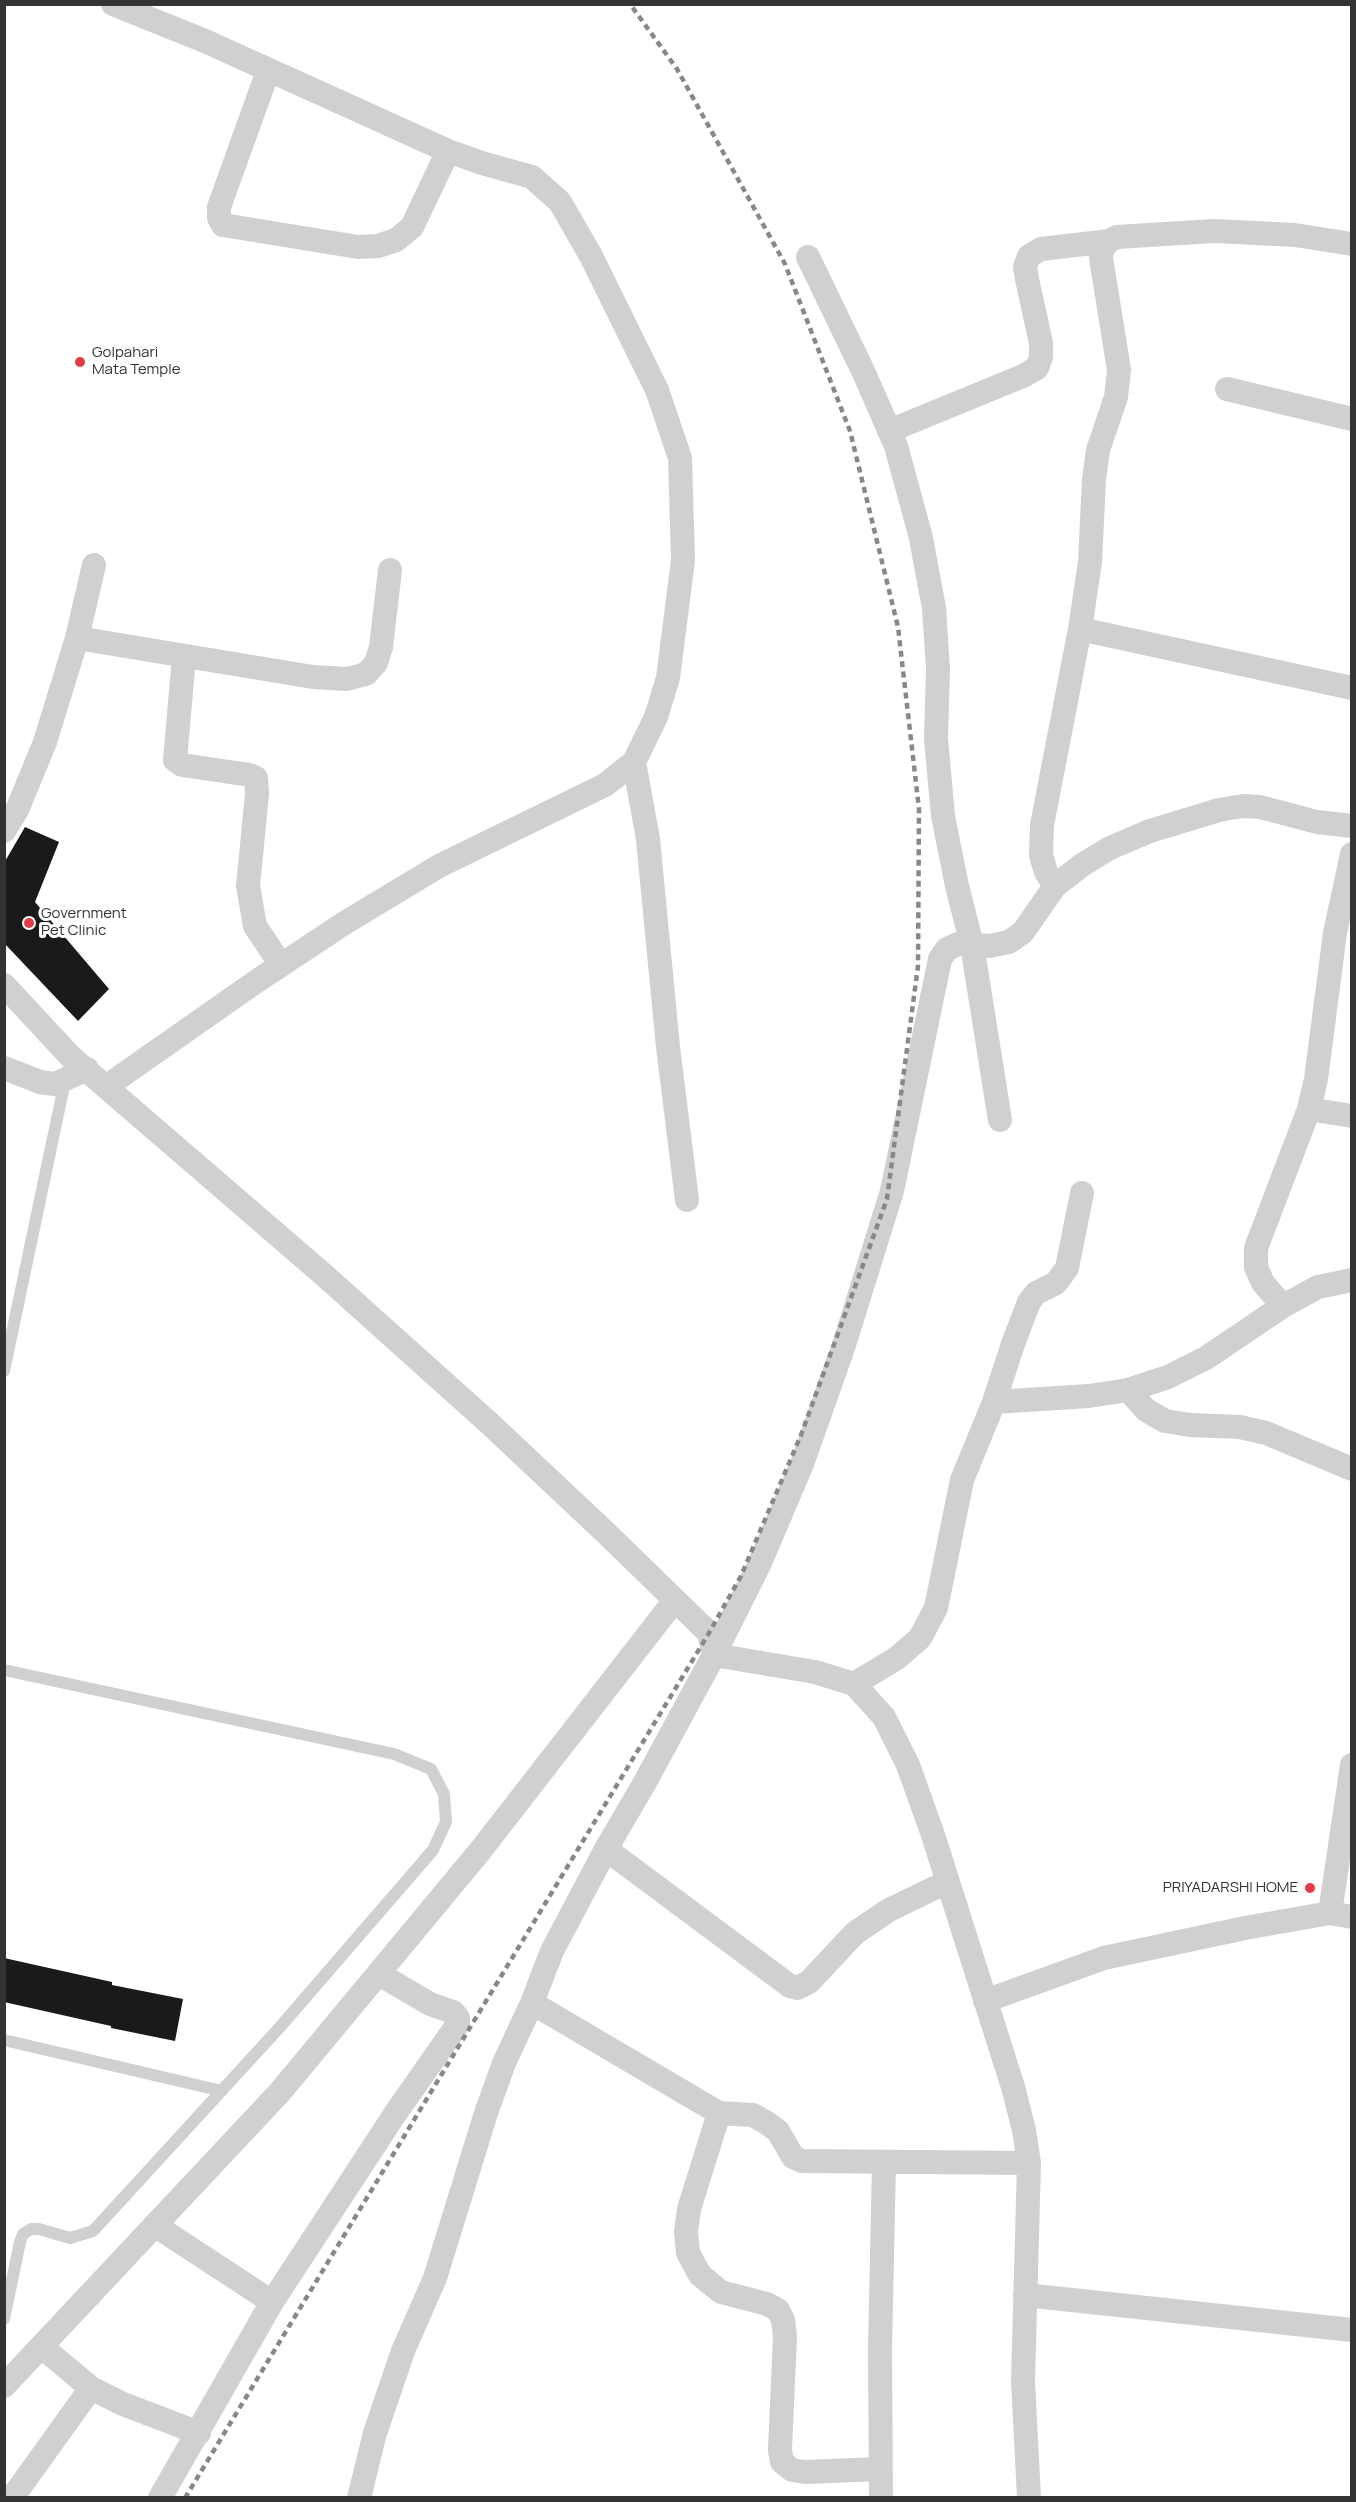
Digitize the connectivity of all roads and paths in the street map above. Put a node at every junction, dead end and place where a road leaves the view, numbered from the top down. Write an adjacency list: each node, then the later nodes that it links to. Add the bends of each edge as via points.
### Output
1 (113, 4): 2 (street, via 205,40)
2 (268, 71): 3 (street); 3 (street, via 219,207 223,225 358,247 378,246 396,240 412,227)
3 (448, 151): 16 (street, via 532,177 560,202 657,390 681,458 683,560 668,678 656,717)
4 (1108, 241): 5 (street, via 1117,237 1214,231 1295,235); 9 (street, via 1041,249 1029,256 1025,267 1041,343 1036,368); 12 (street, via 1101,258 1119,370 1116,397 1098,450 1090,562)
5 (1352, 244)
6 (808, 257): 9 (street)
7 (1227, 389): 8 (street)
8 (1352, 420)
9 (889, 431): 21 (street, via 921,538 934,608 939,669 936,739 943,816)
10 (94, 565): 13 (street)
11 (390, 570): 14 (street, via 381,646 376,663 366,674 347,679 313,677)
12 (1080, 629): 15 (street); 20 (street, via 1042,825 1041,855)
13 (77, 638): 14 (street); 18 (street, via 45,742 17,810)
14 (184, 657): 22 (street, via 175,760 182,765 256,778 248,886 255,926)
15 (1352, 688)
16 (634, 762): 22 (street, via 605,785 439,867); 32 (street, via 648,839)
17 (1352, 826): 20 (street, via 1317,822 1260,807 1219,810 1110,848)
18 (4, 831)
19 (1352, 854): 28 (street, via 1335,933 1322,1042)
20 (1055, 886): 21 (street, via 1023,932 1009,942)
21 (972, 945): 30 (street); 40 (street, via 958,944 947,949 940,959 892,1191 844,1345 802,1464 759,1565)
22 (281, 965): 27 (street)
23 (4, 985): 25 (street)
24 (4, 1068): 26 (street, via 40,1082)
25 (87, 1069): 26 (street); 27 (street)
26 (65, 1081): 35 (lane)
27 (107, 1086): 39 (street, via 489,1423)
28 (1308, 1109): 29 (street); 34 (street, via 1256,1248 1256,1267 1263,1283)
29 (1352, 1116)
30 (1000, 1120)
31 (1082, 1193): 37 (street, via 1067,1268 1056,1283 1036,1293 1029,1302)
32 (687, 1200)
33 (1352, 1280): 34 (street, via 1318,1287)
34 (1283, 1306): 36 (street, via 1206,1358 1168,1377)
35 (4, 1371)
36 (1128, 1390): 37 (street); 38 (street, via 1146,1410 1165,1421 1266,1433)
37 (994, 1402): 42 (street, via 962,1480 936,1608 920,1638 897,1658)
38 (1352, 1469)
39 (675, 1600): 40 (street, via 709,1633); 47 (street)
40 (714, 1655): 42 (street, via 815,1672); 44 (street)
41 (4, 1670): 51 (lane, via 394,1754 430,1769 444,1794 446,1822 433,1851)
42 (854, 1684): 45 (street, via 884,1717 908,1765)
43 (1352, 1765): 46 (street)
44 (606, 1849): 45 (street, via 797,1988 809,1982 855,1933 889,1910); 49 (street, via 552,1951)
45 (947, 1882): 48 (street)
46 (1341, 1915): 48 (street, via 1245,1928 1104,1958)
47 (379, 1974): 55 (street, via 280,2092); 57 (street, via 430,2004 453,2012 458,2024)
48 (985, 2001): 54 (street, via 1016,2098)
49 (532, 2003): 52 (street); 67 (street, via 486,2113 435,2278 403,2351 375,2433)
50 (4, 2040): 51 (lane)
51 (222, 2091): 58 (lane, via 93,2231 70,2238 39,2229 23,2234)
52 (719, 2112): 53 (street, via 753,2115 767,2123 778,2131 793,2157 802,2161); 64 (street, via 688,2209 688,2253 700,2275 720,2292 767,2304 778,2310 783,2320 782,2462 792,2470 805,2472)
53 (884, 2163): 54 (street); 64 (street)
54 (1029, 2163): 56 (street)
55 (156, 2226): 57 (street); 60 (street)
56 (1025, 2295): 59 (street); 69 (street, via 1023,2381)
57 (272, 2302): 63 (street)
58 (4, 2319)
59 (1352, 2330)
60 (42, 2347): 61 (street); 62 (street)
61 (4, 2386)
62 (91, 2388): 63 (street); 65 (street)
63 (199, 2433): 66 (street)
64 (880, 2469): 68 (street)
65 (12, 2498)
66 (160, 2498)
67 (359, 2498)
68 (880, 2498)
69 (1029, 2498)

